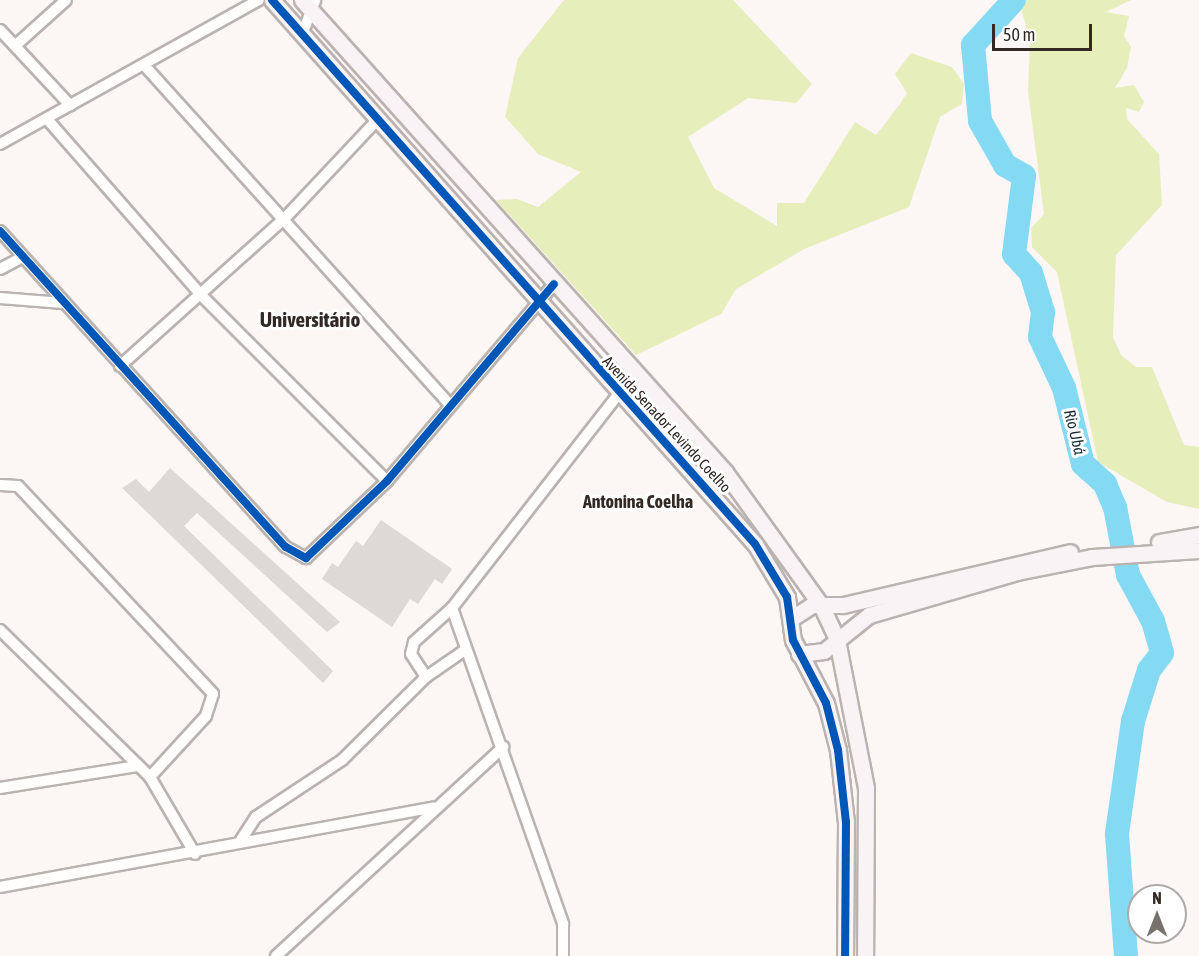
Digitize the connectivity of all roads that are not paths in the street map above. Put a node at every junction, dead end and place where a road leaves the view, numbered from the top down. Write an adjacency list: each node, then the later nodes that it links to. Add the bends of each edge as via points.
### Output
1 (66, 0): 7 (street)
2 (272, 0): 6 (street, Avenida Senador Levindo Coelho)
3 (253, 1): 8 (street)
4 (309, 3): 6 (street); 17 (street)
5 (0, 30): 7 (street)
6 (303, 32): 11 (street, Avenida Senador Levindo Coelho)
7 (16, 45): 9 (street)
8 (144, 65): 9 (street); 13 (street)
9 (70, 105): 10 (street)
10 (47, 119): 12 (street); 18 (street)
11 (378, 119): 13 (street); 21 (street, Avenida Senador Levindo Coelho)
12 (0, 144)
13 (286, 217): 18 (street); 24 (street)
14 (0, 231): 15 (street)
15 (23, 257): 16 (street); 20 (street)
16 (0, 269)
17 (554, 284): 21 (street); 31 (street, via 725,472)
18 (201, 295): 22 (street); 25 (street)
19 (0, 298): 20 (street)
20 (63, 303): 22 (street)
21 (539, 304): 23 (street, Avenida Senador Levindo Coelho); 24 (street)
22 (120, 366): 25 (street, via 293,553 306,558)
23 (620, 392): 32 (street); 33 (street, Avenida Senador Levindo Coelho, via 755,544)
24 (449, 404): 25 (street)
25 (387, 481)
26 (0, 485): 41 (street, via 18,486 213,694 206,716)
27 (1199, 535): 28 (street)
28 (1152, 548): 29 (street); 30 (street)
29 (1199, 550)
30 (1092, 553): 31 (street, via 1015,561 860,601); 35 (street, via 869,615)
31 (821, 604): 33 (street, via 807,606); 35 (street)
32 (452, 608): 36 (street); 38 (street, via 412,645 411,654)
33 (792, 618): 37 (street, Avenida Senador Levindo Coelho)
34 (0, 630): 40 (street)
35 (837, 640): 37 (street, via 817,654); 50 (street, via 866,788)
36 (465, 650): 38 (street); 39 (street)
37 (799, 654): 49 (street, Avenida Senador Levindo Coelho, via 826,703 838,750 846,822)
38 (426, 677): 44 (street, via 342,760 256,817)
39 (503, 747): 43 (street); 48 (street, via 563,924)
40 (136, 766): 41 (street); 42 (street)
41 (150, 777): 45 (street)
42 (3, 785)
43 (434, 807): 44 (street); 47 (street)
44 (239, 843): 45 (street)
45 (195, 854): 46 (street)
46 (0, 887)
47 (276, 956)
48 (563, 956)
49 (845, 956)
50 (865, 956)

